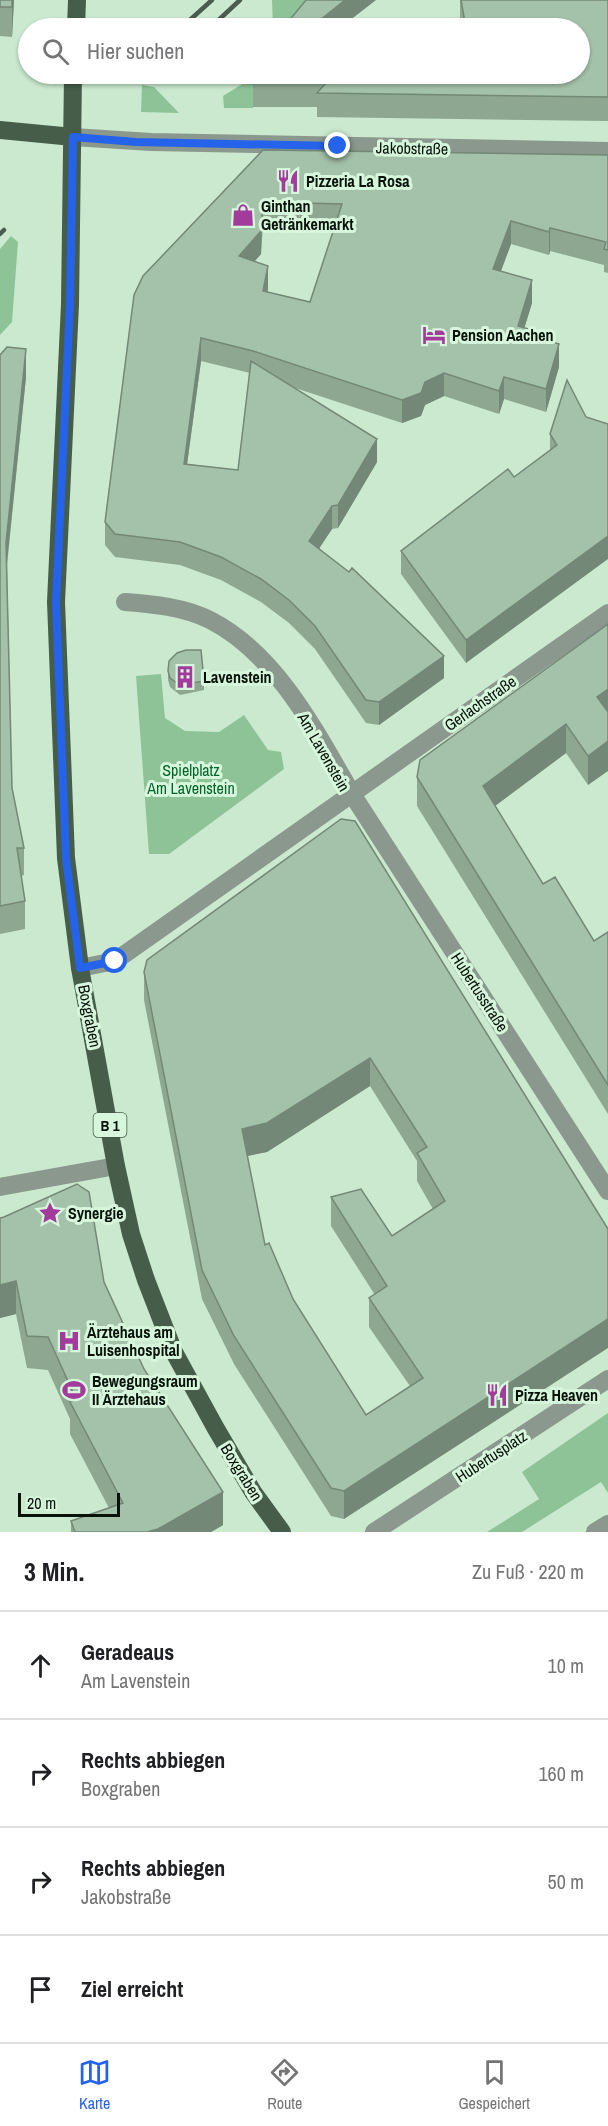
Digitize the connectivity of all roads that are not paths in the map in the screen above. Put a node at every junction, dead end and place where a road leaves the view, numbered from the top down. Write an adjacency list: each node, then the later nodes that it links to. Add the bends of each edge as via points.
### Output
1 (77, 0): 2 (main road)
2 (76, 18)
3 (73, 84): 5 (main road, B 1)
4 (0, 130): 5 (main road)
5 (73, 137): 6 (street, Jakobstraße, via 143,142); 10 (main road, Boxgraben / B 1, via 70,304 56,602 66,858)
6 (608, 151)
7 (125, 602): 9 (street, Am Lavenstein, via 164,605 210,620 240,640 276,676 316,732)
8 (608, 613): 9 (street, Gerlachstraße)
9 (352, 794): 10 (street, Am Lavenstein, via 115,961); 13 (street, Hubertusstraße)
10 (80, 968): 11 (main road, Boxgraben / B 1)
11 (116, 1166): 12 (street); 16 (main road, Boxgraben / B 1, via 131,1234 174,1352 253,1492)
12 (0, 1187)
13 (608, 1191)
14 (608, 1379): 17 (street, Hubertusplatz)
15 (608, 1524): 18 (street)
16 (282, 1532)
17 (374, 1532)
18 (595, 1532)

